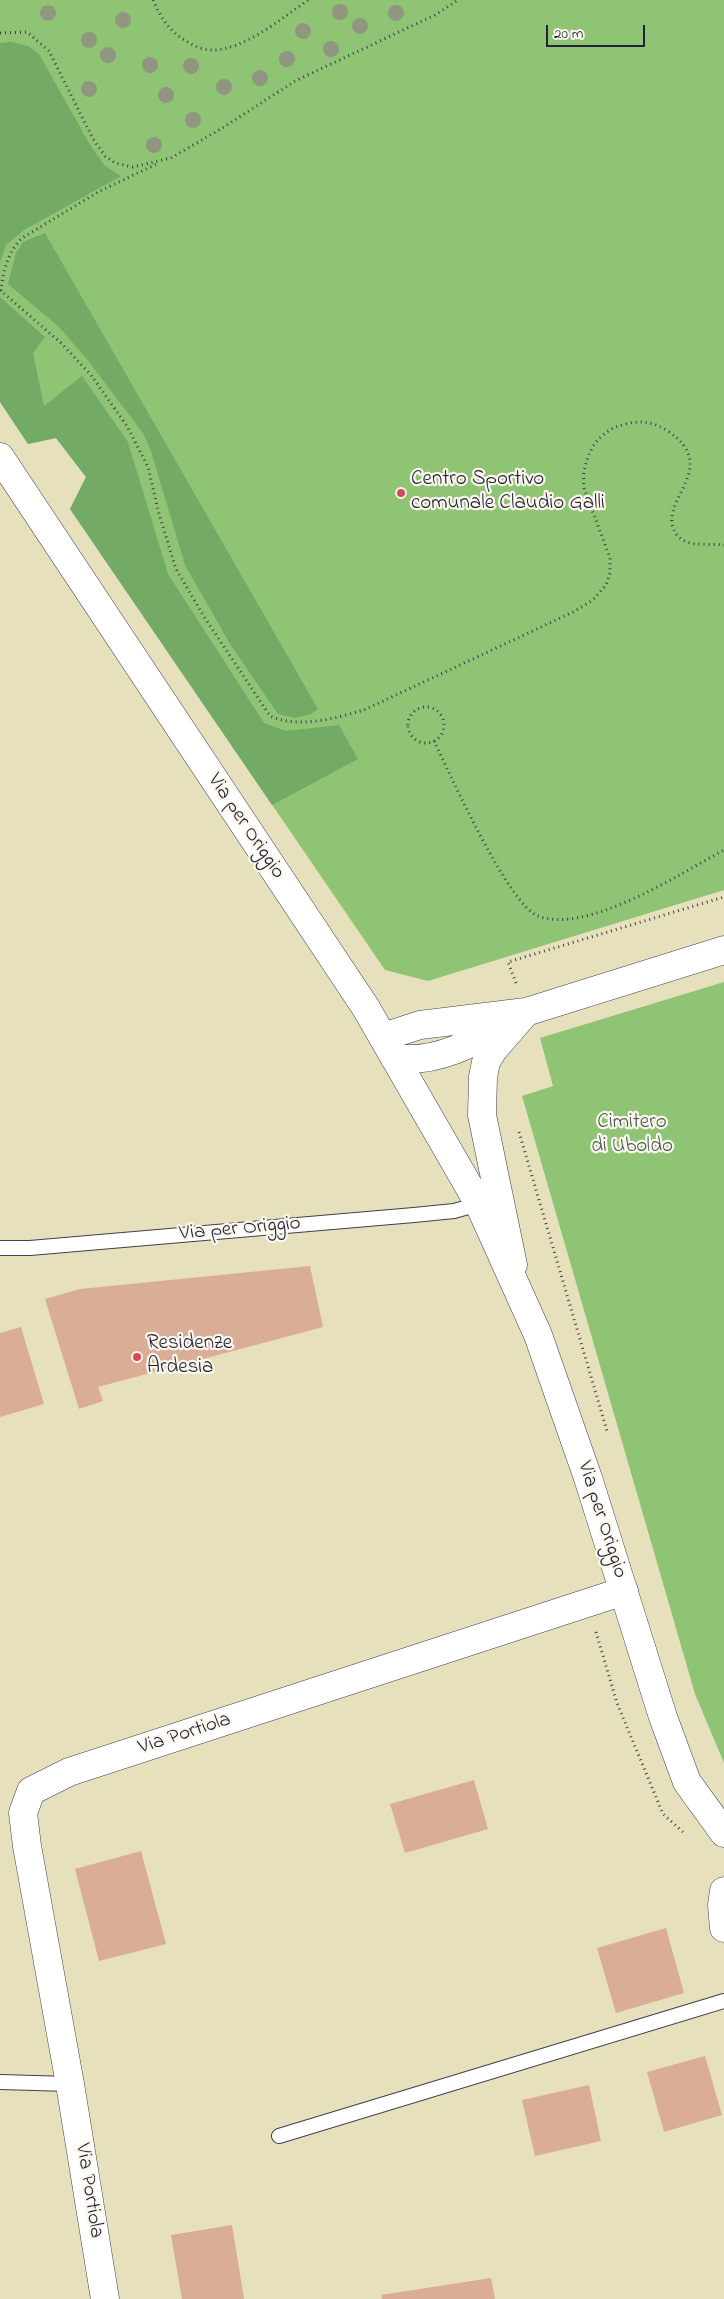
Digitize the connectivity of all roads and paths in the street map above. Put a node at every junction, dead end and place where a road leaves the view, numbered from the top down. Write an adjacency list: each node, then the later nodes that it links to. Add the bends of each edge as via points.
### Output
1 (153, 0): 2 (path, via 167,26 180,37 209,50 238,45)
2 (308, 0)
3 (458, 0): 5 (path, via 295,81)
4 (0, 33): 5 (path, via 27,32 49,51 93,139 105,156 115,163 132,167)
5 (171, 158): 6 (path, via 127,177 22,238 12,248)
6 (0, 290): 8 (path, via 61,343 91,375 127,426 148,467 163,527 182,582 270,716 281,721 294,723 336,718 364,710 593,600 606,585 610,558 582,478 592,449 610,429 642,421 655,424 682,442 691,465 674,506 673,526 678,537 689,543)
7 (0, 457): 15 (street, Via per Origgio)
8 (724, 545)
9 (434, 741): 9 (path, via 422,743 409,731 409,719 422,708 438,712 444,722 442,734); 10 (path, via 484,841 518,898 537,916 556,919 585,917 641,895)
10 (724, 850)
11 (724, 897): 13 (path, via 508,962)
12 (724, 950): 14 (street)
13 (513, 974)
14 (526, 1012): 15 (street, via 474,1042 451,1051 411,1060); 19 (street, via 493,1050 483,1077 482,1115)
15 (389, 1047): 17 (street, Via per Origgio)
16 (518, 1126): 20 (path)
17 (478, 1204): 18 (lane, Via per Origgio, via 454,1211 424,1214); 19 (street, Via per Origgio)
18 (0, 1248)
19 (517, 1285): 21 (street, Via per Origgio, via 557,1388)
20 (609, 1438)
21 (624, 1591): 22 (street, Via Portiola); 23 (street, Via per Origgio, via 687,1782)
22 (587, 1603): 24 (path, via 617,1703 663,1814); 29 (street, Via Portiola, via 70,1772 31,1791 23,1813 27,1846)
23 (724, 1833)
24 (690, 1839)
25 (724, 1891): 26 (street)
26 (724, 1928)
27 (724, 2001): 30 (lane)
28 (0, 2082): 29 (lane)
29 (70, 2084): 31 (street, Via Portiola)
30 (279, 2136)
31 (105, 2299)

